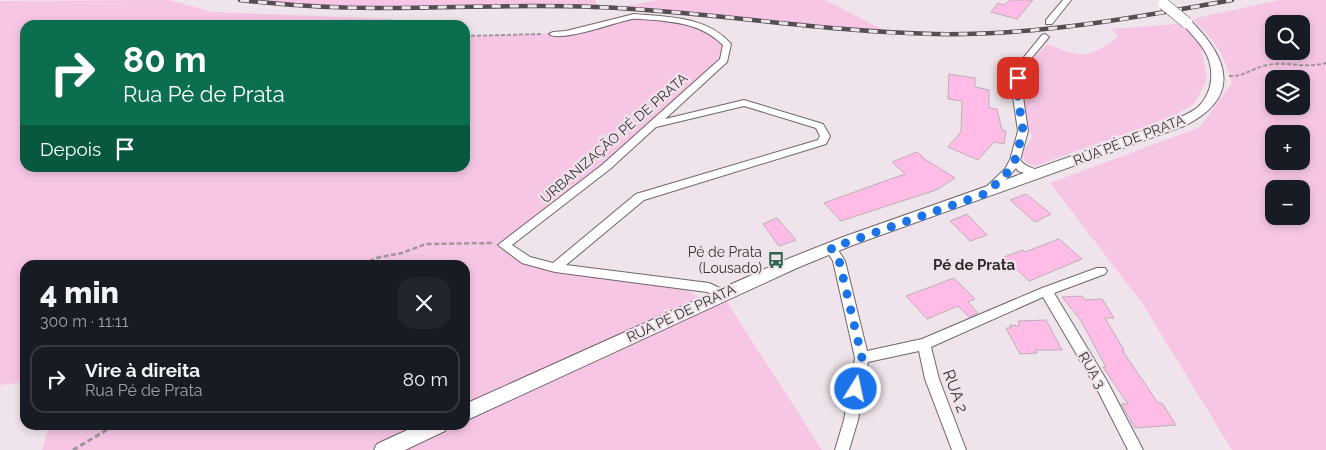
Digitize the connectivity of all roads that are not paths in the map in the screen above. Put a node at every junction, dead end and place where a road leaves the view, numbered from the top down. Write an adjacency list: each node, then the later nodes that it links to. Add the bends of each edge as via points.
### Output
1 (1067, 0): 3 (street)
2 (1161, 2): 10 (street, RUA PÉ DE PRATA, bridge, via 1204,39 1215,60 1219,84 1204,108 1179,124)
3 (1049, 22)
4 (553, 34): 6 (street, URBANIZAÇÃO PÉ DE PRATA, via 634,16 686,21 714,32 727,44 724,60)
5 (1045, 37): 9 (street, RUA PÉ DE PRATA, via 1020,67 1017,90 1023,131)
6 (678, 103): 7 (street); 8 (street, URBANIZAÇÃO PÉ DE PRATA)
7 (691, 116): 8 (street); 13 (street, via 744,103 820,126 825,136 822,142 640,197)
8 (653, 125): 13 (street, URBANIZAÇÃO PÉ DE PRATA, via 606,167 504,245 526,260)
9 (1015, 160): 10 (street, via 1022,169); 11 (street, RUA PÉ DE PRATA, via 1009,171)
10 (1037, 174): 11 (street, RUA PÉ DE PRATA)
11 (987, 193): 12 (street, RUA PÉ DE PRATA)
12 (831, 248): 17 (street, RUA PÉ DE PRATA); 20 (street, via 839,260)
13 (555, 268): 15 (street)
14 (1101, 271): 16 (street)
15 (677, 284): 17 (street, via 709,288); 18 (street)
16 (1046, 291): 19 (street); 26 (street, RUA 3)
17 (722, 294): 18 (street, RUA PÉ DE PRATA)
18 (703, 303): 21 (street, RUA PÉ DE PRATA)
19 (924, 344): 20 (street); 25 (street, RUA 2, via 932,379)
20 (862, 358): 24 (street)
21 (470, 411)
22 (427, 430): 23 (street)
23 (384, 450)
24 (842, 450)
25 (959, 450)
26 (1136, 450)

